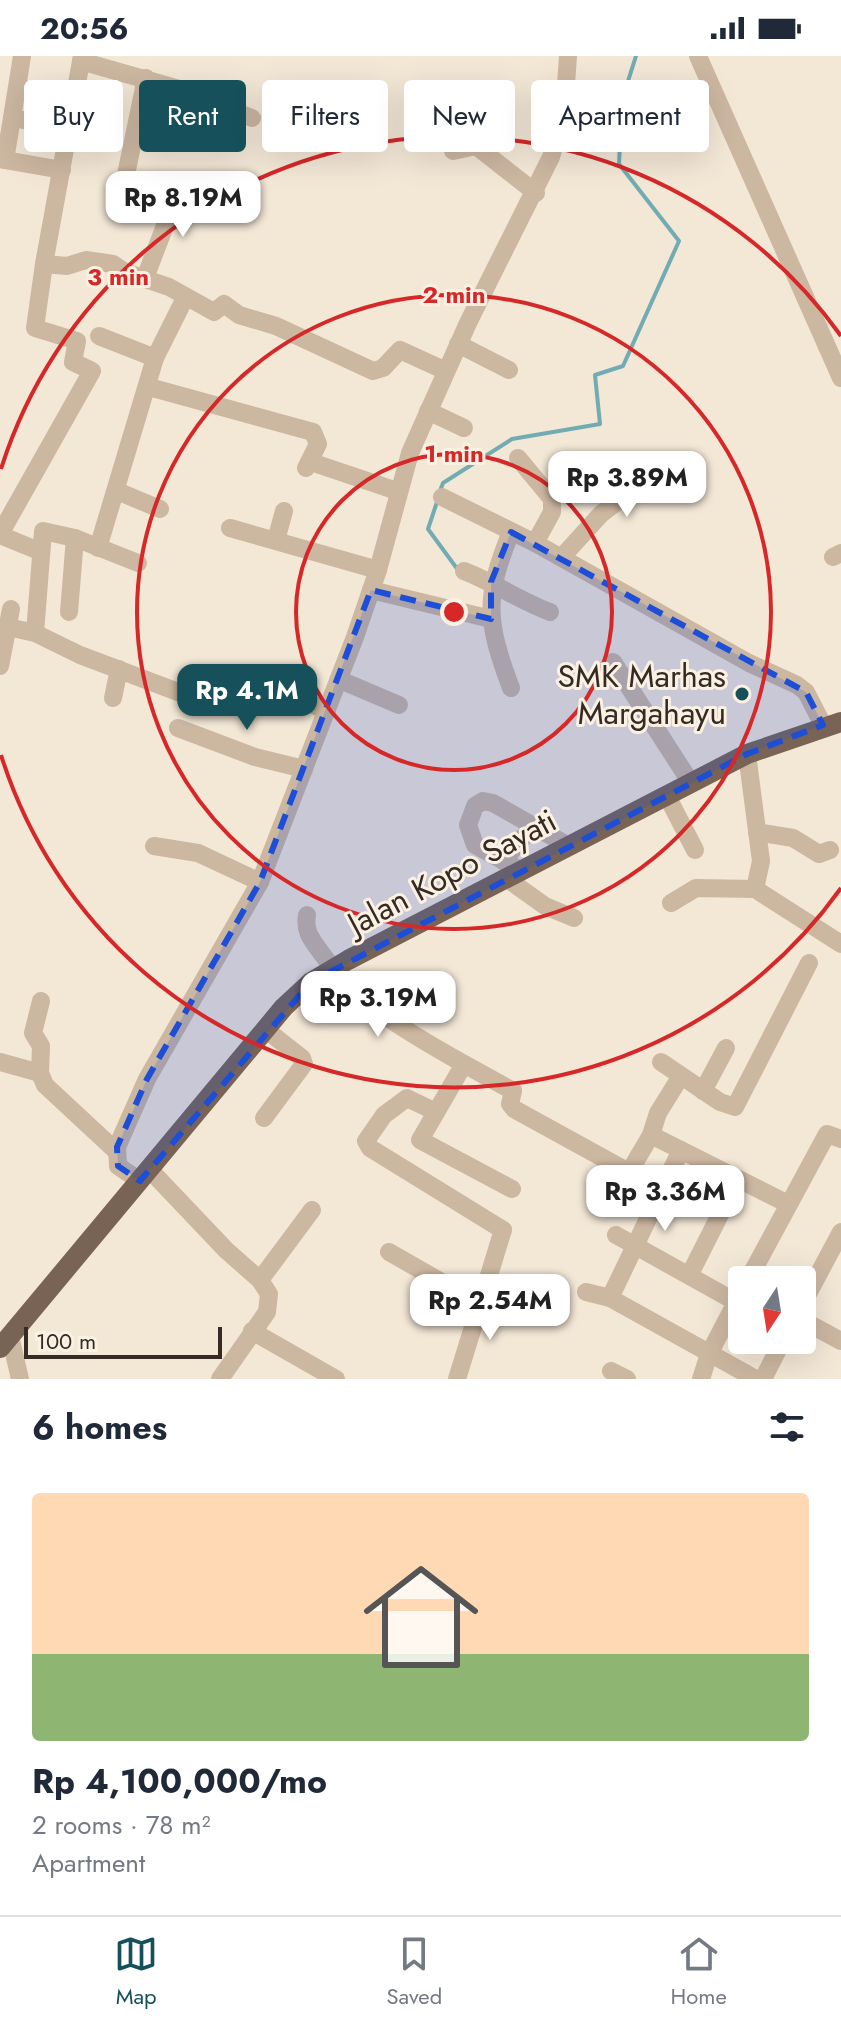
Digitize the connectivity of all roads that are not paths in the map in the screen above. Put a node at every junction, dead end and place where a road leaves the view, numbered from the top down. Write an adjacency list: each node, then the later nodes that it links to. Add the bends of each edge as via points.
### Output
1 (22, 56): 7 (street)
2 (568, 56): 15 (street, via 564,114)
3 (698, 56): 25 (street)
4 (81, 58): 5 (street); 6 (street)
5 (146, 78): 8 (street); 16 (street)
6 (77, 80)
7 (12, 118): 9 (street); 12 (street)
8 (252, 118)
9 (24, 120)
10 (65, 152): 13 (street)
11 (484, 152): 15 (street)
12 (2, 159): 13 (street)
13 (62, 170): 17 (street)
14 (181, 184): 18 (street)
15 (536, 193): 21 (street)
16 (121, 199)
17 (44, 264): 18 (street, via 96,260); 38 (street, via 35,328 77,341 73,362 92,371)
18 (145, 278): 24 (street, via 214,312 224,304 363,369 380,370 396,351 404,350)
19 (182, 304): 22 (street)
20 (99, 336): 22 (street)
21 (458, 344): 23 (street); 24 (street)
22 (155, 358): 26 (street)
23 (509, 370)
24 (446, 371): 27 (street)
25 (841, 378)
26 (149, 387): 31 (street); 32 (street, via 313,432 318,440 309,465)
27 (428, 411): 28 (street); 32 (street)
28 (464, 428)
29 (518, 458): 41 (street, via 552,499 552,512)
30 (663, 461): 44 (street, via 601,514)
31 (117, 491): 34 (street); 42 (street)
32 (397, 491): 46 (street)
33 (442, 497): 37 (street)
34 (160, 509)
35 (284, 511): 40 (street)
36 (230, 528): 40 (street)
37 (511, 532): 41 (street); 48 (street)
38 (0, 534): 43 (street)
39 (75, 538): 42 (street); 43 (street, via 44,530); 50 (street)
40 (276, 540): 46 (street)
41 (535, 543): 44 (street)
42 (98, 548): 45 (street)
43 (39, 551): 54 (street)
44 (562, 557): 65 (street, via 797,685)
45 (138, 563)
46 (378, 570): 49 (street)
47 (464, 571): 48 (street)
48 (491, 582): 51 (street); 53 (street)
49 (371, 590): 53 (street); 58 (street)
50 (69, 612)
51 (550, 612)
52 (6, 614): 54 (street); 56 (street)
53 (491, 619): 60 (street)
54 (35, 624): 57 (street)
55 (613, 662): 69 (street)
56 (0, 666)
57 (119, 669): 61 (street); 62 (street)
58 (340, 680): 63 (street); 64 (street)
59 (274, 687): 64 (street)
60 (511, 688)
61 (178, 692)
62 (113, 698)
63 (399, 705)
64 (327, 711): 68 (street)
65 (832, 724): 67 (main road, Jalan Kopo Sayati)
66 (178, 728): 68 (street)
67 (747, 754): 69 (main road, Jalan Kopo Sayati); 72 (street)
68 (304, 769): 78 (street)
69 (691, 783): 70 (main road, Jalan Kopo Sayati)
70 (667, 796): 73 (main road, Jalan Kopo Sayati); 75 (street)
71 (533, 826): 73 (street); 77 (street); 77 (street, via 493,803 475,806 468,832 475,845)
72 (757, 832): 76 (street, via 793,838 821,854); 79 (street, via 761,867)
73 (567, 845): 77 (main road, Jalan Kopo Sayati)
74 (154, 846): 78 (street, via 198,853)
75 (695, 850)
76 (830, 850)
77 (510, 870): 82 (street, via 545,906); 85 (main road, Jalan Kopo Sayati)
78 (260, 882): 100 (street, via 147,1079)
79 (755, 889): 80 (street, via 696,888); 83 (street)
80 (671, 903)
81 (307, 915): 85 (street, via 308,936)
82 (574, 918)
83 (841, 944)
84 (809, 963): 94 (street, via 736,1106)
85 (331, 969): 87 (main road, Jalan Kopo Sayati, via 296,994); 91 (street, via 387,1020)
86 (41, 1001): 92 (street, via 33,1027 41,1046)
87 (265, 1029): 96 (street, via 304,1064); 102 (main road, Jalan Kopo Sayati)
88 (726, 1048): 94 (street)
89 (0, 1062): 92 (street)
90 (661, 1062): 93 (street)
91 (463, 1064): 95 (street); 101 (street, via 513,1091 514,1109)
92 (40, 1073): 100 (street, via 45,1085)
93 (681, 1076): 94 (street); 97 (street)
94 (703, 1091)
95 (436, 1112): 104 (street, via 420,1140); 121 (street, via 407,1098 384,1115 366,1142 503,1230)
96 (264, 1118)
97 (651, 1135): 99 (street); 101 (street)
98 (841, 1139): 106 (street, via 827,1134)
99 (681, 1150): 103 (street); 105 (street)
100 (116, 1151): 102 (street, via 118,1166)
101 (628, 1174): 105 (street)
102 (144, 1175): 117 (street); 126 (main road, Jalan Kopo Sayati)
103 (738, 1179): 106 (street); 114 (street)
104 (512, 1189)
105 (663, 1191): 110 (street)
106 (788, 1204): 113 (street)
107 (312, 1210): 117 (street)
108 (841, 1232): 112 (street)
109 (616, 1235): 110 (street)
110 (635, 1244): 114 (street); 120 (street)
111 (389, 1252): 121 (street)
112 (824, 1264): 115 (street); 116 (street)
113 (755, 1266)
114 (690, 1274): 118 (street)
115 (841, 1274)
116 (816, 1279)
117 (260, 1280): 124 (street, via 269,1306)
118 (728, 1291)
119 (586, 1292): 120 (street)
120 (610, 1298): 127 (street)
121 (480, 1304): 133 (street)
122 (728, 1317): 127 (street)
123 (816, 1328): 125 (street)
124 (252, 1331): 131 (street); 132 (street)
125 (841, 1341)
126 (4, 1342): 130 (street)
127 (709, 1354): 129 (street); 134 (street)
128 (777, 1354): 129 (street)
129 (766, 1377)
130 (20, 1379)
131 (220, 1379)
132 (336, 1379)
133 (457, 1379)
134 (701, 1379)

